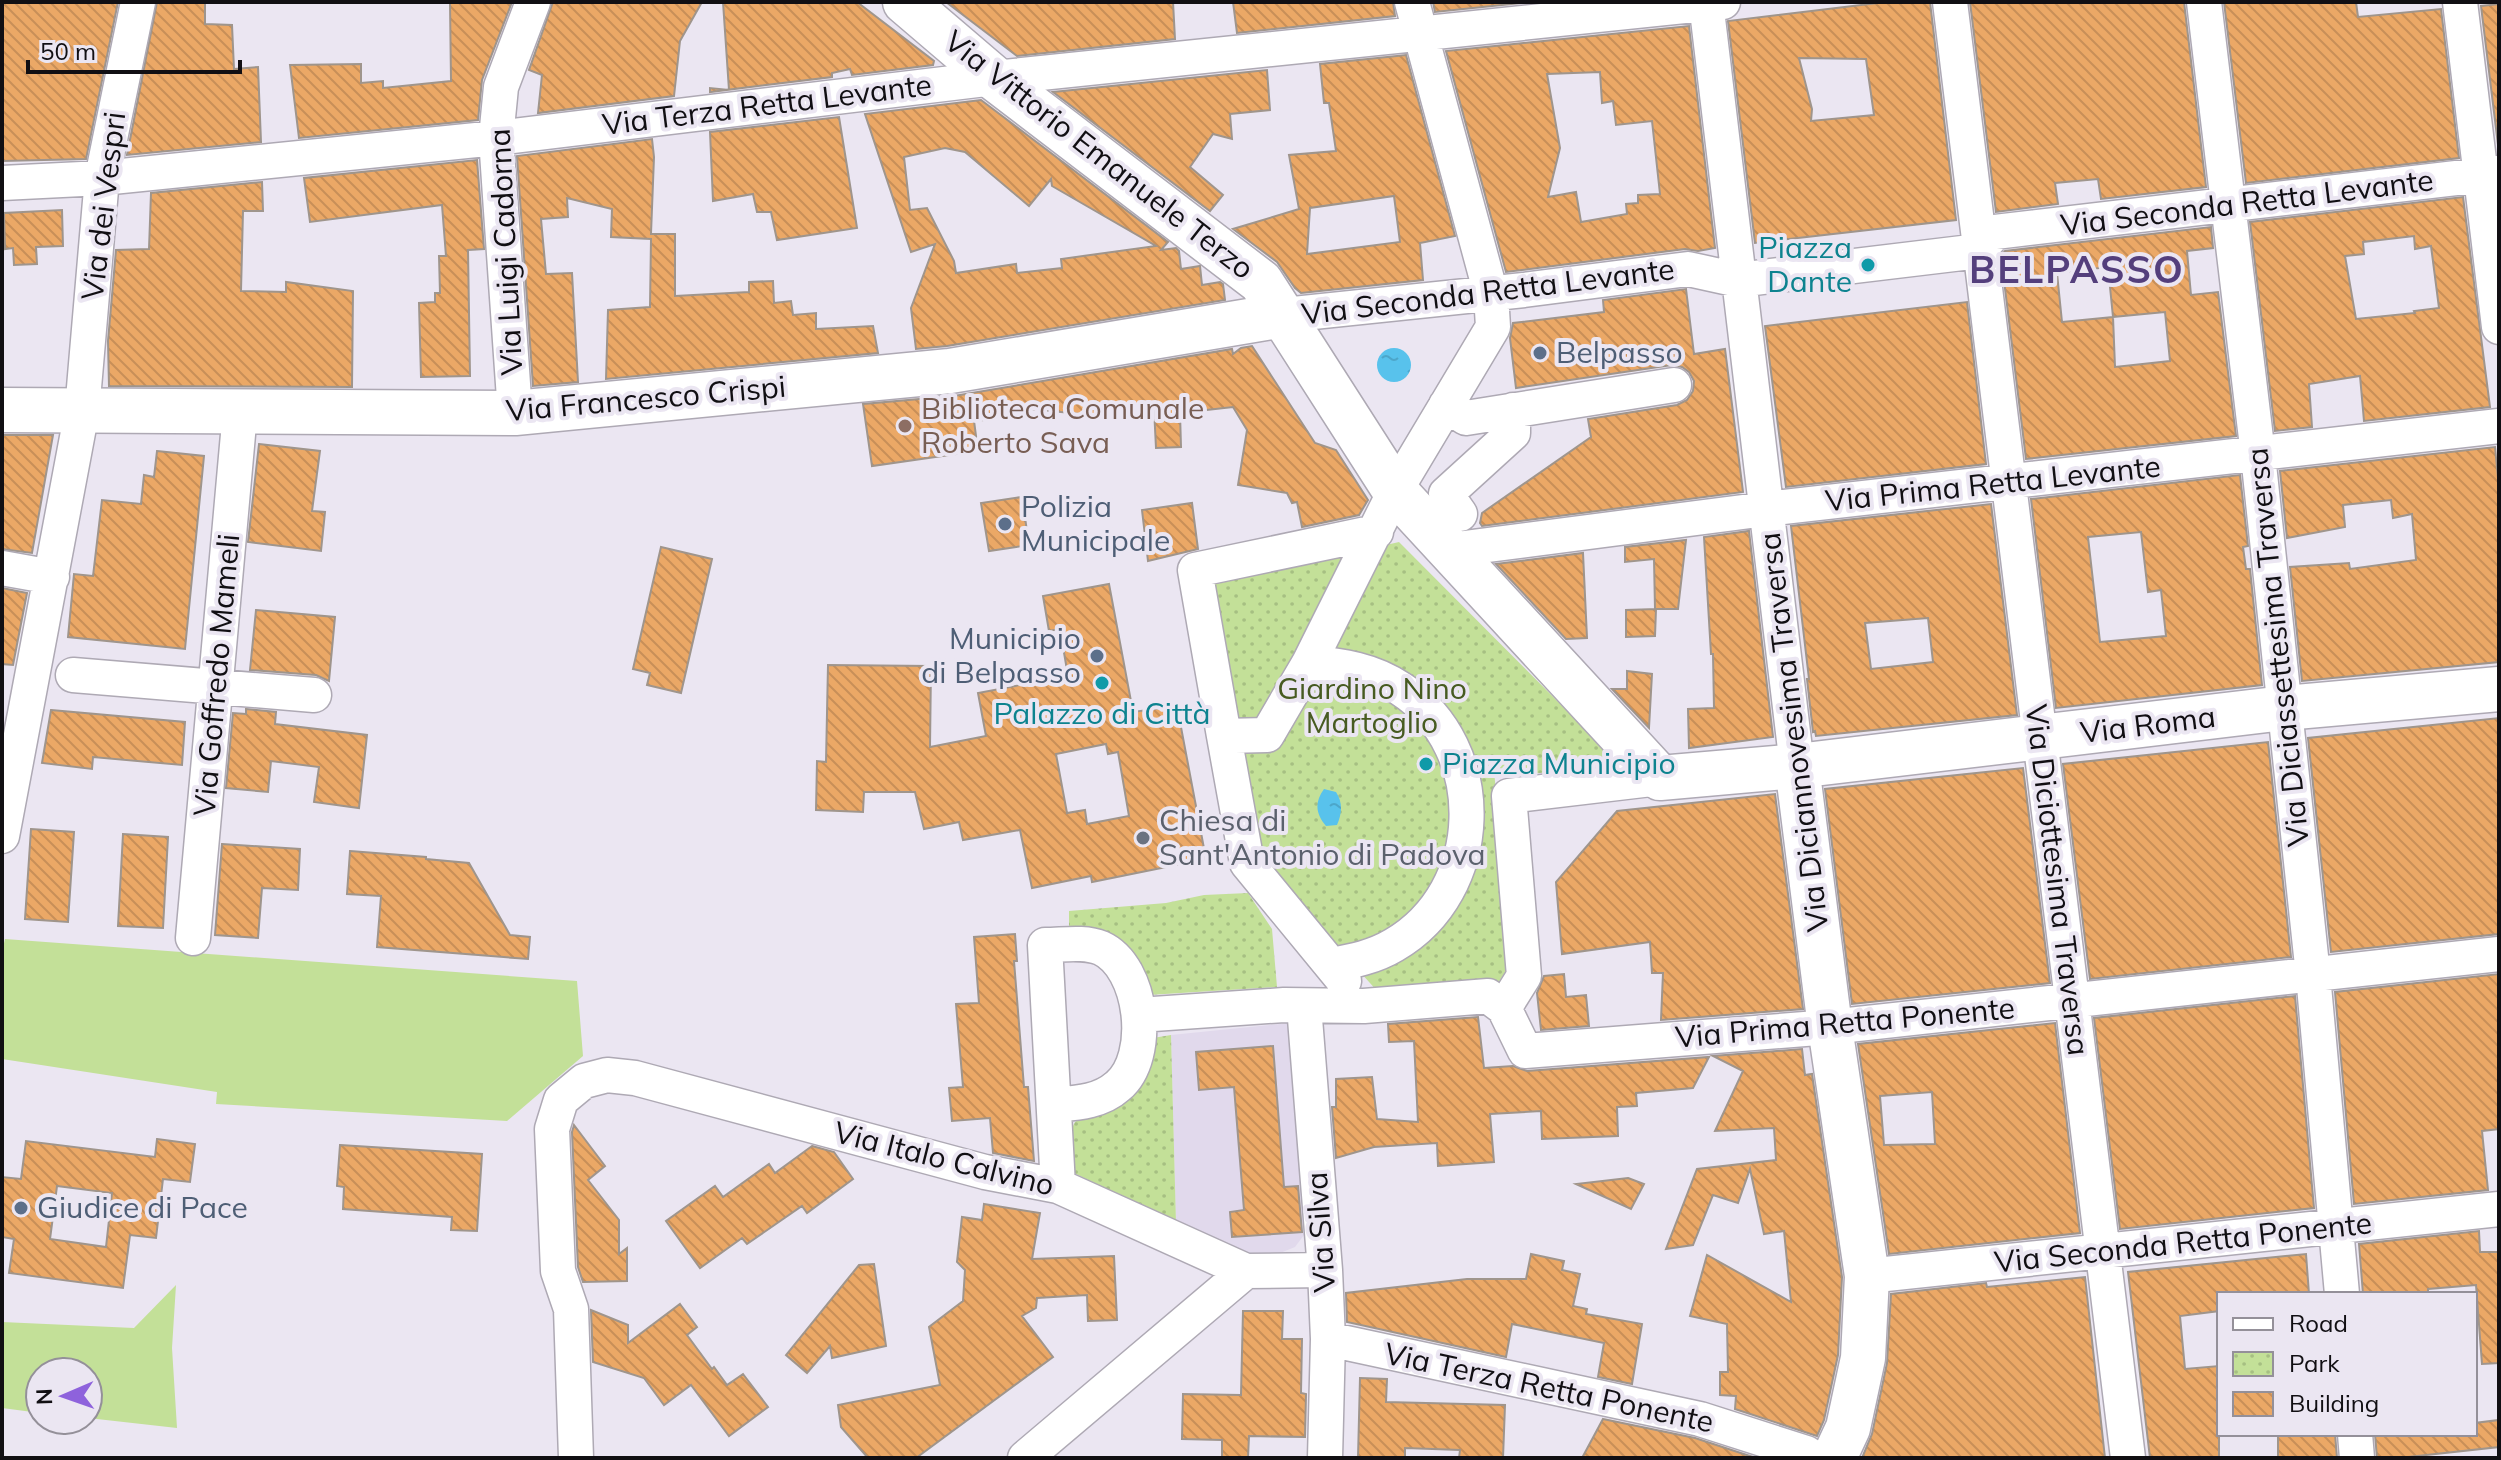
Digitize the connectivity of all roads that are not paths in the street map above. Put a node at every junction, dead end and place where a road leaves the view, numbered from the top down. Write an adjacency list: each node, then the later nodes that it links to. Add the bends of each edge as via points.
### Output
1 (138, 2): 12 (street, Via dei Vespri)
2 (533, 2): 10 (street, Via Luigi Cadorna, via 501,87)
3 (905, 2): 9 (street, Via Vittorio Emanuele Terzo)
4 (1950, 2): 15 (street)
5 (2204, 2): 14 (street, Via Diciassettesima Traversa)
6 (2460, 2): 11 (street)
7 (1711, 3): 8 (street, Via Terza Retta Levante); 16 (street, Via Diciannovesima Traversa)
8 (1417, 18): 9 (street, Via Terza Retta Levante); 17 (street)
9 (994, 78): 10 (street, Via Terza Retta Levante); 18 (street, Via Vittorio Emanuele Terzo, via 1261,282)
10 (496, 138): 12 (street, Via Terza Retta Levante); 26 (street, Via Luigi Cadorna)
11 (2490, 174): 14 (street, Via Seconda Retta Levante); 19 (street)
12 (102, 178): 13 (street, Via Terza Retta Levante); 24 (street, Via dei Vespri)
13 (2, 183)
14 (2227, 204): 15 (street, Via Seconda Retta Levante); 28 (street, Via Diciassettesima Traversa)
15 (1983, 234): 16 (street, Via Seconda Retta Levante); 29 (street, Via Diciottesima Traversa, via 1985,302)
16 (1738, 280): 17 (street, Via Seconda Retta Levante, via 1688,269); 31 (street, Via Diciannovesima Traversa)
17 (1491, 294): 18 (street, Via Seconda Retta Levante); 21 (street, via 1493,327)
18 (1284, 315): 26 (street, Via Francesco Crispi, via 950,371); 30 (street, Via Vittorio Emanuele Terzo)
19 (2499, 327)
20 (1674, 385): 23 (street)
21 (1446, 405): 23 (street, via 1466,418); 30 (street)
22 (2, 410): 24 (street, Via Francesco Crispi)
23 (1513, 410): 33 (street, via 1513,433 1446,494)
24 (82, 411): 25 (street, Via Francesco Crispi); 35 (street, Via dei Vespri)
25 (240, 412): 26 (street, Via Francesco Crispi); 38 (street, Via Goffredo Mameli)
26 (515, 413)
27 (2499, 426): 28 (street, Via Prima Retta Levante)
28 (2258, 455): 29 (street, Via Prima Retta Levante); 41 (street, Via Diciassettesima Traversa)
29 (2008, 482): 31 (street, Via Prima Retta Levante); 43 (street, Via Diciottesima Traversa)
30 (1395, 491): 32 (street); 33 (street, Via Vittorio Emanuele Terzo)
31 (1766, 509): 33 (street, Via Prima Retta Levante); 44 (street, Via Diciannovesima Traversa)
32 (1376, 532): 36 (street); 42 (street, via 1195,570)
33 (1465, 537): 45 (street, Via Vittorio Emanuele Terzo)
34 (2, 568): 35 (street)
35 (52, 577): 48 (street, Via dei Vespri)
36 (1309, 663): 42 (street, via 1267,735); 47 (street, via 1374,674 1428,711 1448,738)
37 (73, 675): 38 (street)
38 (216, 687): 40 (street); 49 (street, Via Goffredo Mameli)
39 (2499, 689): 41 (street, Via Roma)
40 (314, 695)
41 (2284, 708): 43 (street, Via Roma); 52 (street, Via Diciassettesima Traversa)
42 (1224, 736): 51 (street, via 1247,863)
43 (2040, 737): 44 (street, Via Roma); 53 (street, Via Diciottesima Traversa)
44 (1797, 766): 45 (street, Via Roma); 58 (street, Via Diciannovesima Traversa)
45 (1660, 778): 46 (street)
46 (1509, 796): 47 (street); 56 (street, via 1524,976)
47 (1468, 800): 51 (street, via 1459,868 1444,898 1394,945)
48 (2, 836)
49 (193, 938)
50 (2499, 954): 52 (street, Via Prima Retta Ponente)
51 (1331, 965): 55 (street)
52 (2313, 975): 53 (street, Via Prima Retta Ponente); 62 (street, Via Diciassettesima Traversa)
53 (2072, 1000): 58 (street, Via Prima Retta Ponente); 63 (street, Via Diciottesima Traversa)
54 (1304, 1006): 55 (street); 57 (street); 64 (street, Via Silva)
55 (1364, 1006): 56 (street, via 1488,996)
56 (1504, 1008): 58 (street, Via Prima Retta Ponente, via 1525,1051)
57 (1139, 1015): 59 (street, via 1131,1068 1120,1085 1099,1098); 59 (street, via 1133,986 1118,961 1102,949 1045,945)
58 (1830, 1027): 66 (street, Via Diciannovesima Traversa)
59 (1054, 1105): 60 (street)
60 (1058, 1186): 65 (street, Via Italo Calvino); 70 (street, Via Italo Calvino, via 985,1172 635,1078 607,1075 584,1081 561,1100 552,1129 558,1271 571,1309)
61 (2499, 1209): 62 (street, Via Seconda Retta Ponente)
62 (2336, 1227): 63 (street, Via Seconda Retta Ponente); 67 (street, Via Diciassettesima Traversa)
63 (2103, 1251): 66 (street, Via Seconda Retta Ponente); 75 (street, Via Diciottesima Traversa)
64 (1325, 1270): 65 (street, Via Italo Calvino); 68 (street, Via Silva)
65 (1246, 1271): 71 (street)
66 (1867, 1276): 74 (street, Via Diciannovesima Traversa, via 1863,1358 1848,1428)
67 (2342, 1292)
68 (1328, 1339): 72 (street, Via Silva); 73 (street, Via Terza Retta Ponente, via 1700,1419)
69 (2355, 1436): 76 (street)
70 (576, 1458)
71 (1025, 1458)
72 (1325, 1458)
73 (1814, 1458)
74 (1834, 1458)
75 (2128, 1458)
76 (2357, 1458)

